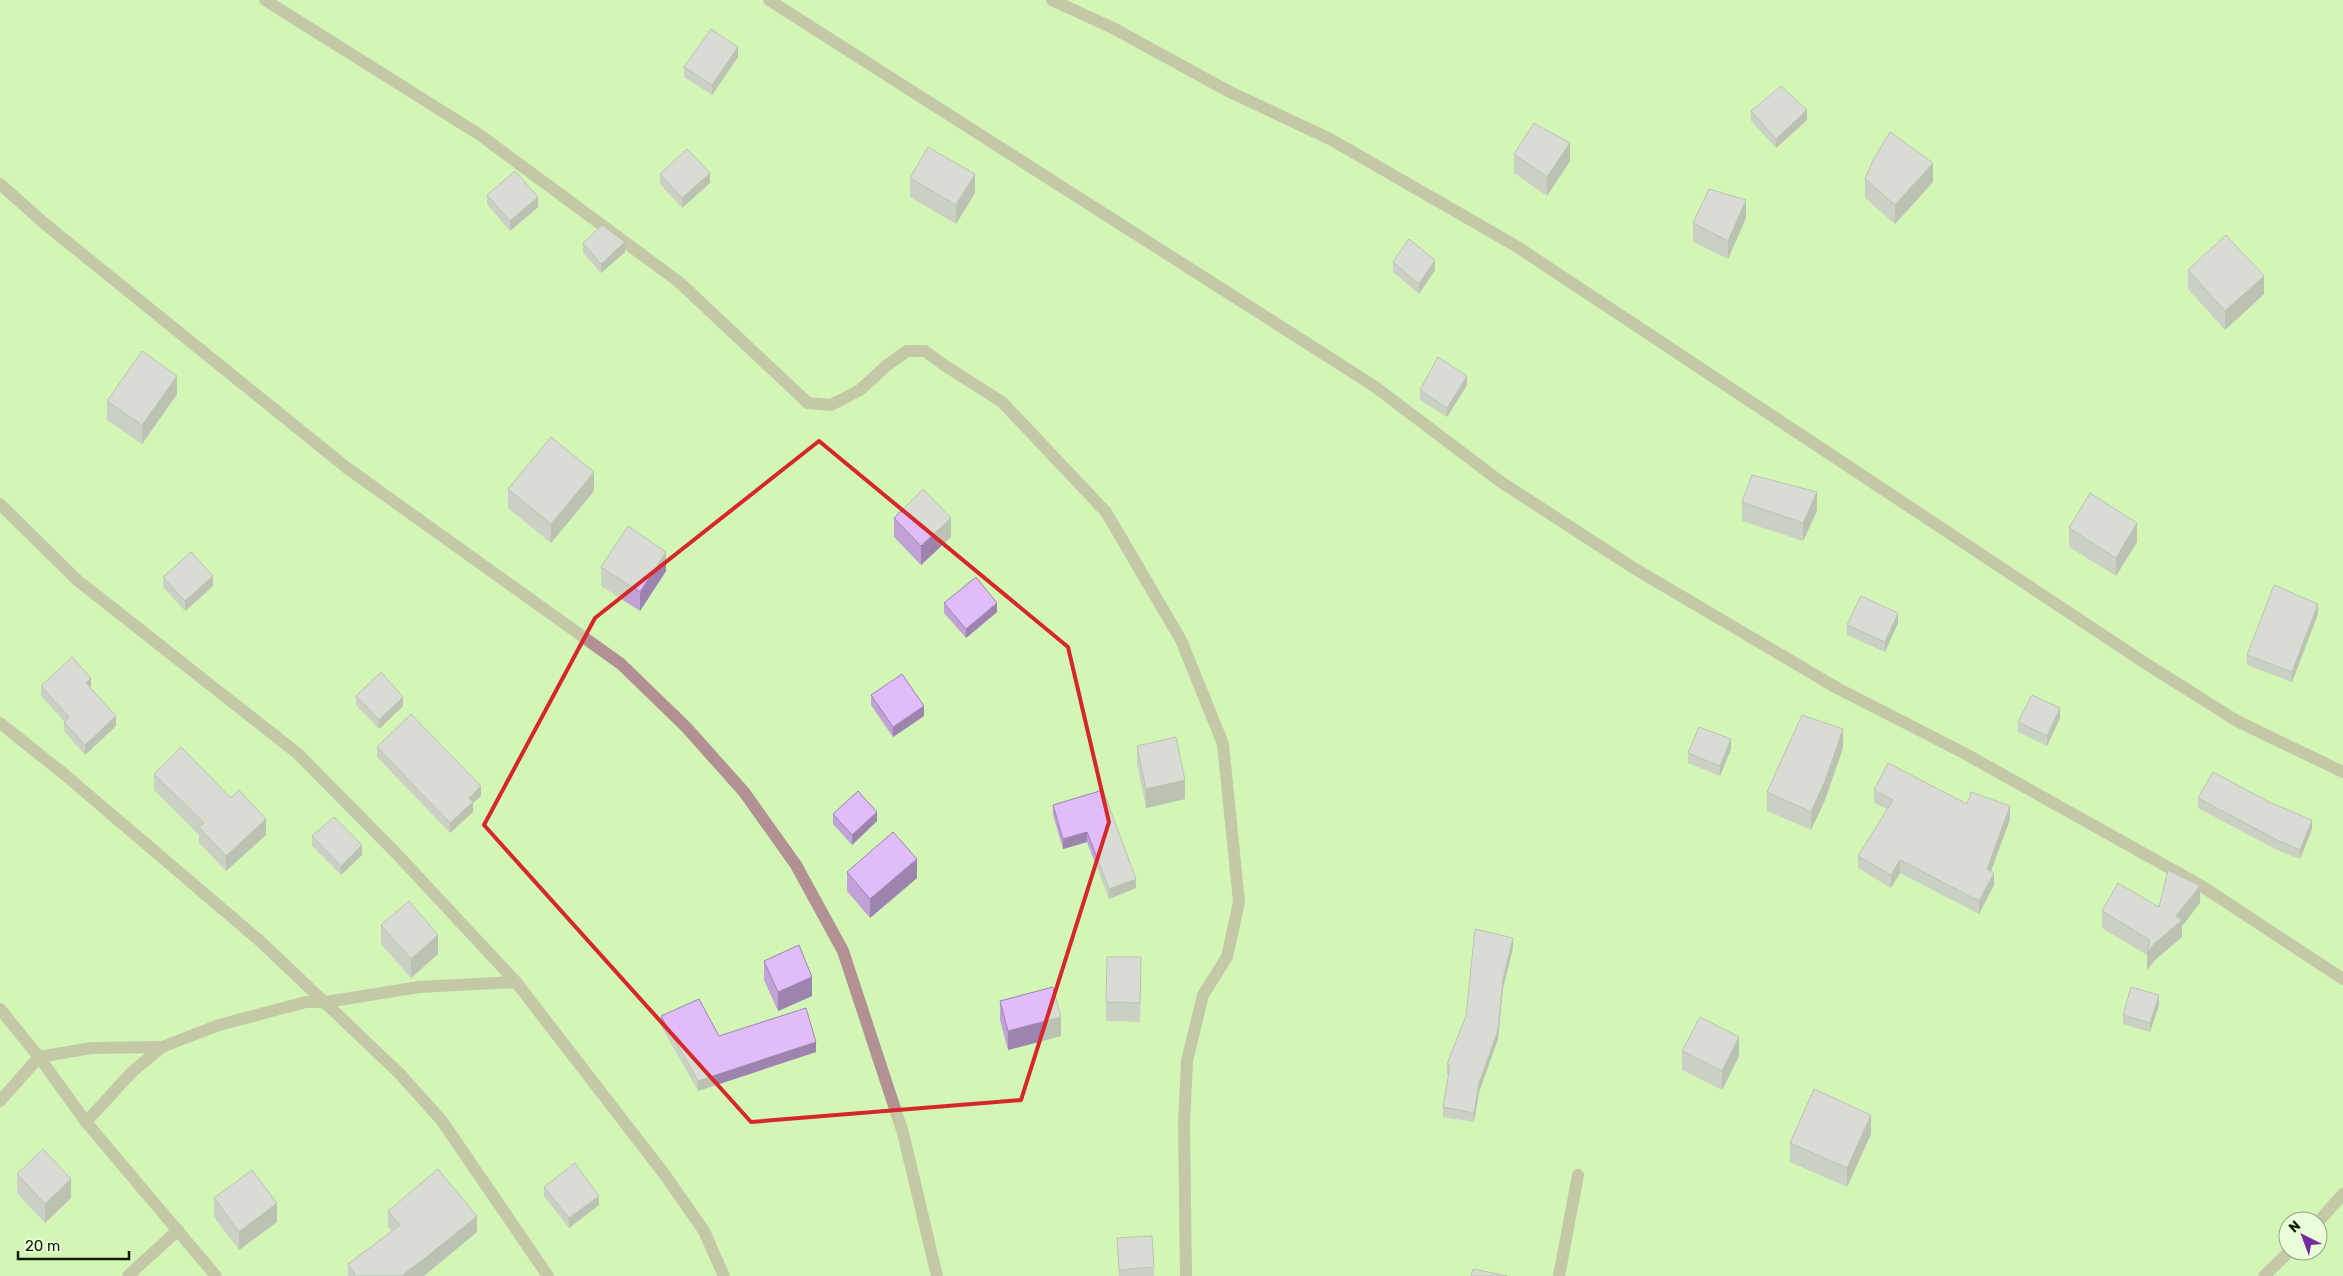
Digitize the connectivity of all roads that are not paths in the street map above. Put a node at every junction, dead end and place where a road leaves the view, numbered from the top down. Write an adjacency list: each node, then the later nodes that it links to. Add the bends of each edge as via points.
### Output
1 (265, 0): 26 (street, via 512,158 679,282 808,403 832,405 860,390 907,351 925,351 1002,402 1106,512 1181,640 1223,744 1239,902 1227,957 1203,995 1186,1061)
2 (769, 0): 8 (street, via 1374,386 1501,482 1632,567 1838,688 1962,752 2200,885)
3 (1052, 0): 7 (street, via 1113,28 1228,91 1330,139 1516,246 2237,721)
4 (0, 184): 25 (street, via 346,468 621,664 686,727 744,792 796,865 843,951 903,1134)
5 (0, 504): 9 (street, via 77,580 297,753)
6 (0, 723): 10 (street, via 260,941)
7 (2343, 772)
8 (2343, 979)
9 (516, 982): 10 (street, via 419,987); 24 (street, via 665,1175 704,1231)
10 (326, 1002): 12 (street, via 306,1002 219,1025); 23 (street, via 400,1074 442,1121)
11 (0, 1009): 13 (street)
12 (162, 1047): 13 (street, via 91,1048); 15 (street, via 132,1072)
13 (39, 1057): 14 (street); 15 (street)
14 (0, 1101)
15 (86, 1122): 19 (street)
16 (1578, 1175): 27 (street)
17 (2343, 1194): 18 (street)
18 (2328, 1211)
19 (178, 1230): 21 (street); 22 (street)
20 (2280, 1261): 28 (street)
21 (128, 1276)
22 (216, 1276)
23 (548, 1276)
24 (724, 1276)
25 (937, 1276)
26 (1186, 1276)
27 (1559, 1276)
28 (2264, 1276)

